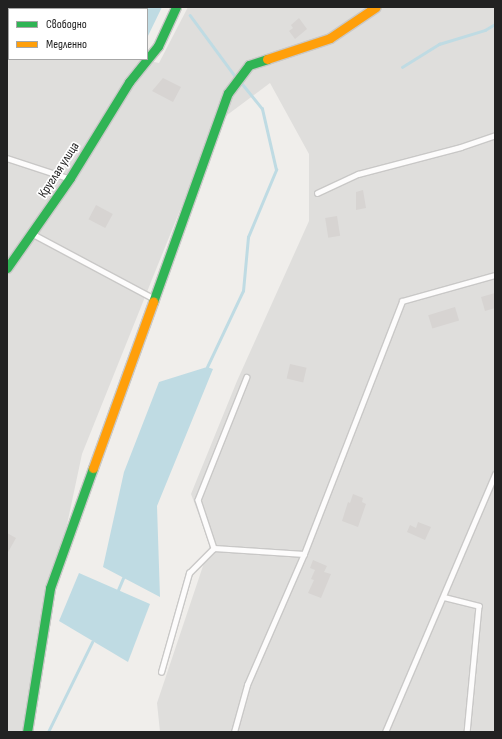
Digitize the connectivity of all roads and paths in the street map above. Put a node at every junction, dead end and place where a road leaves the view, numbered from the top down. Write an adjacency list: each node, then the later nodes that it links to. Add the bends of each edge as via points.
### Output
1 (176, 7): 3 (street, Круглая улица, via 158,46)
2 (376, 7): 12 (street, via 330,38 249,65 228,93)
3 (148, 58)
4 (147, 60): 7 (street, Круглая улица, via 129,82)
5 (495, 135): 8 (lane, via 461,147 358,174)
6 (7, 158): 7 (lane)
7 (70, 178): 9 (street, Круглая улица)
8 (316, 193)
9 (32, 234): 10 (street, Круглая улица); 12 (lane)
10 (7, 268)
11 (495, 275): 16 (lane, via 402,301)
12 (153, 298): 19 (street, via 50,588)
13 (247, 377): 15 (lane, via 198,500)
14 (495, 474): 17 (lane)
15 (214, 548): 16 (lane); 18 (lane, via 189,573)
16 (304, 554): 20 (lane, via 246,685)
17 (444, 598): 21 (lane); 22 (lane, via 479,606)
18 (161, 672)
19 (27, 732)
20 (234, 732)
21 (385, 732)
22 (467, 732)

